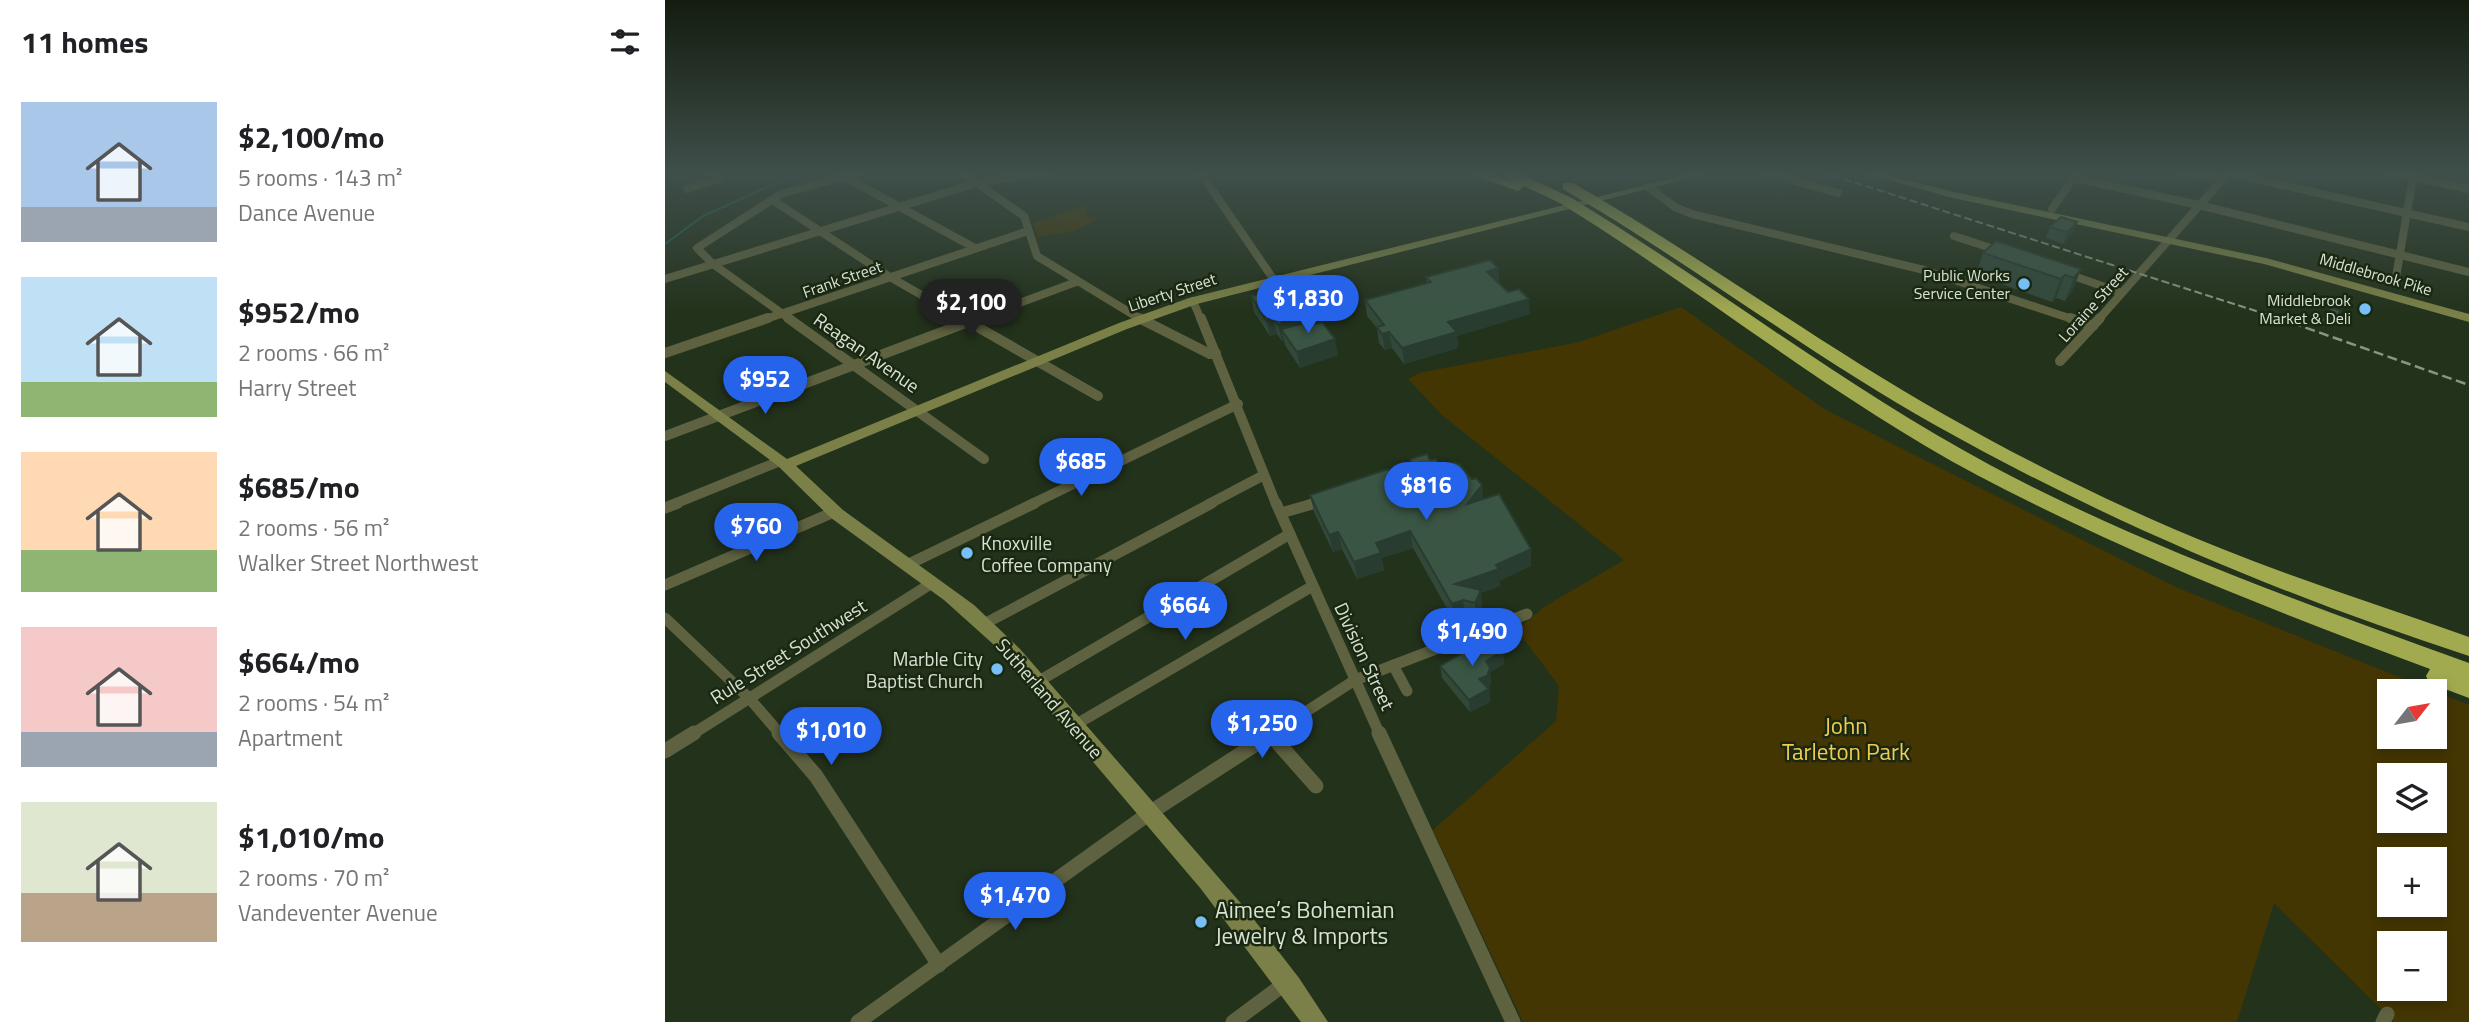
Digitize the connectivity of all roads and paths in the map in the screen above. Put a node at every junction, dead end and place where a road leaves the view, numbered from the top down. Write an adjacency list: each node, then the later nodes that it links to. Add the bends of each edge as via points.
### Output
1 (743, 220): 27 (street, Reagan Avenue, via 697,248)
2 (804, 220): 20 (street)
3 (860, 220): 20 (street)
4 (924, 220): 24 (street)
5 (1025, 220): 21 (street)
6 (1232, 220): 32 (street)
7 (1516, 220): 32 (street, Liberty Street)
8 (1594, 220): 18 (highway)
9 (1597, 220): 18 (highway)
10 (1626, 220): 70 (highway, via 1837,359 2075,492 2218,556)
11 (1715, 220): 42 (street, via 1924,271)
12 (2084, 220): 23 (street, Middlebrook Pike)
13 (2099, 220): 23 (street, Middlebrook Pike)
14 (2188, 220): 23 (street, Loraine Street)
15 (2258, 220): 25 (street)
16 (2405, 220): 25 (street)
17 (2432, 220): 19 (street)
18 (1611, 228): 62 (highway, via 1895,419 1984,470)
19 (2469, 228)
20 (823, 231): 27 (street); 30 (street)
21 (1028, 231): 24 (street, Frank Street); 33 (street, via 1037,256)
22 (1954, 236): 26 (street)
23 (2174, 237): 34 (street, Middlebrook Pike); 35 (street, Loraine Street)
24 (975, 248): 30 (street, Frank Street)
25 (2400, 255): 29 (street); 34 (street)
26 (2015, 257)
27 (713, 264): 31 (street); 38 (street, Reagan Avenue)
28 (2052, 269): 35 (street)
29 (2469, 272)
30 (890, 277): 38 (street, Frank Street); 41 (street)
31 (665, 279)
32 (1273, 280): 36 (street, Liberty Street)
33 (1076, 282): 40 (street); 41 (street)
34 (2396, 287): 37 (street, Middlebrook Pike); 39 (street, Middlebrook Pike)
35 (2122, 293): 42 (street, Loraine Street)
36 (1193, 301): 40 (street, Liberty Street); 44 (street, Division Street)
37 (2469, 310)
38 (785, 314): 43 (street, Frank Street); 47 (street, Reagan Avenue)
39 (2469, 318)
40 (1141, 319): 44 (street); 45 (street, Liberty Street)
41 (971, 323): 45 (street); 47 (street)
42 (2092, 326): 46 (street, Loraine Street)
43 (665, 353)
44 (1213, 353): 50 (street, Division Street)
45 (1037, 361): 49 (street); 51 (street, Liberty Street)
46 (2060, 361)
47 (854, 367): 51 (street, Reagan Avenue); 52 (street)
48 (665, 375): 52 (street, Sutherland Avenue)
49 (1098, 396)
50 (1238, 404): 56 (street, Division Street); 63 (street)
51 (919, 410): 54 (street, Reagan Avenue); 55 (street, Liberty Street)
52 (716, 417): 53 (street); 55 (street, Sutherland Avenue)
53 (665, 436)
54 (984, 459)
55 (783, 463): 58 (street, Liberty Street); 59 (street, Sutherland Avenue)
56 (1264, 475): 60 (street, Division Street); 69 (street)
57 (1343, 494): 60 (street)
58 (665, 508)
59 (834, 512): 63 (street, Sutherland Avenue); 65 (street)
60 (1281, 513): 61 (street, Division Street)
61 (1290, 534): 66 (street, Division Street); 74 (street)
62 (2116, 534): 72 (highway, via 2269,600); 75 (highway, via 2248,597)
63 (909, 564): 64 (street, Sutherland Avenue)
64 (932, 583): 69 (street, Sutherland Avenue); 77 (street, Rule Street Southwest)
65 (665, 585)
66 (1311, 587): 73 (street, Division Street); 78 (street)
67 (1527, 614): 71 (street)
68 (665, 618): 77 (street)
69 (984, 624): 74 (street, Sutherland Avenue)
70 (2469, 648)
71 (1393, 665): 73 (street); 76 (street)
72 (2469, 673)
73 (1355, 680): 79 (street); 88 (street, Division Street)
74 (1039, 681): 78 (street, Sutherland Avenue)
75 (2469, 688)
76 (1408, 691)
77 (749, 698): 80 (street, Rule Street Southwest); 83 (street, via 816,776)
78 (1075, 725): 82 (street, Sutherland Avenue)
79 (1270, 734): 81 (street); 82 (street)
80 (665, 751)
81 (1316, 786)
82 (1151, 812): 83 (street); 84 (street, Sutherland Avenue)
83 (939, 965): 85 (street)
84 (1289, 981): 86 (street); 87 (street, Sutherland Avenue)
85 (858, 1022)
86 (1233, 1022)
87 (1316, 1022)
88 (1513, 1022)

